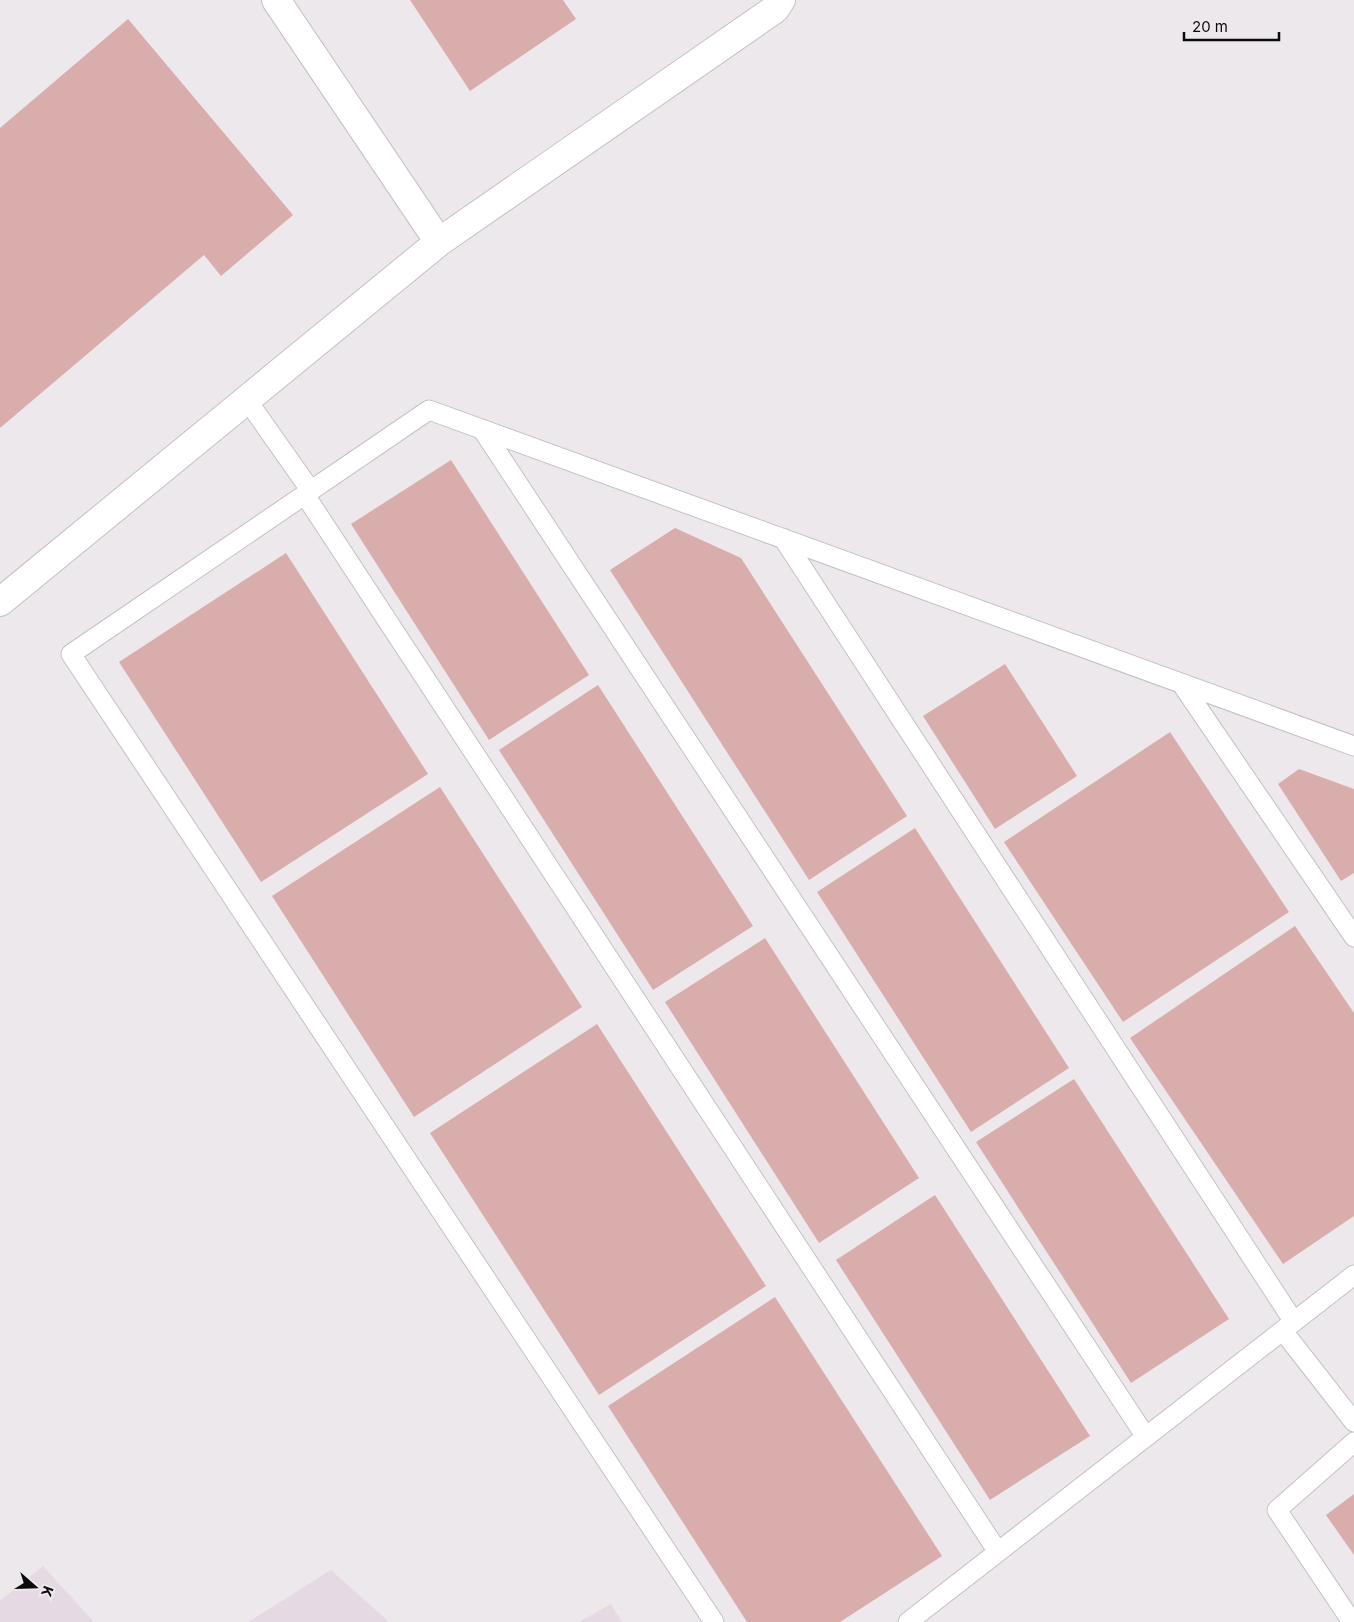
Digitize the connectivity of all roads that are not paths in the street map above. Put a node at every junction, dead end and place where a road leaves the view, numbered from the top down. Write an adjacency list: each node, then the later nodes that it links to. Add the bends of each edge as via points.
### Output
1 (276, 0): 3 (street)
2 (781, 0): 3 (street, via 775,9)
3 (439, 242): 4 (street)
4 (248, 400): 6 (lane); 8 (street)
5 (482, 429): 6 (lane, via 429,410); 7 (lane); 15 (lane)
6 (308, 493): 17 (lane); 18 (lane, via 71,654)
7 (783, 538): 9 (lane); 13 (lane)
8 (0, 602)
9 (1181, 683): 10 (lane); 11 (lane)
10 (1354, 746)
11 (1354, 937)
12 (1354, 1275): 13 (lane)
13 (1288, 1326): 14 (lane); 15 (lane)
14 (1354, 1422)
15 (1146, 1437): 17 (lane)
16 (1354, 1442): 20 (lane, via 1277,1510)
17 (998, 1552): 19 (lane)
18 (714, 1622)
19 (908, 1622)
20 (1352, 1622)

